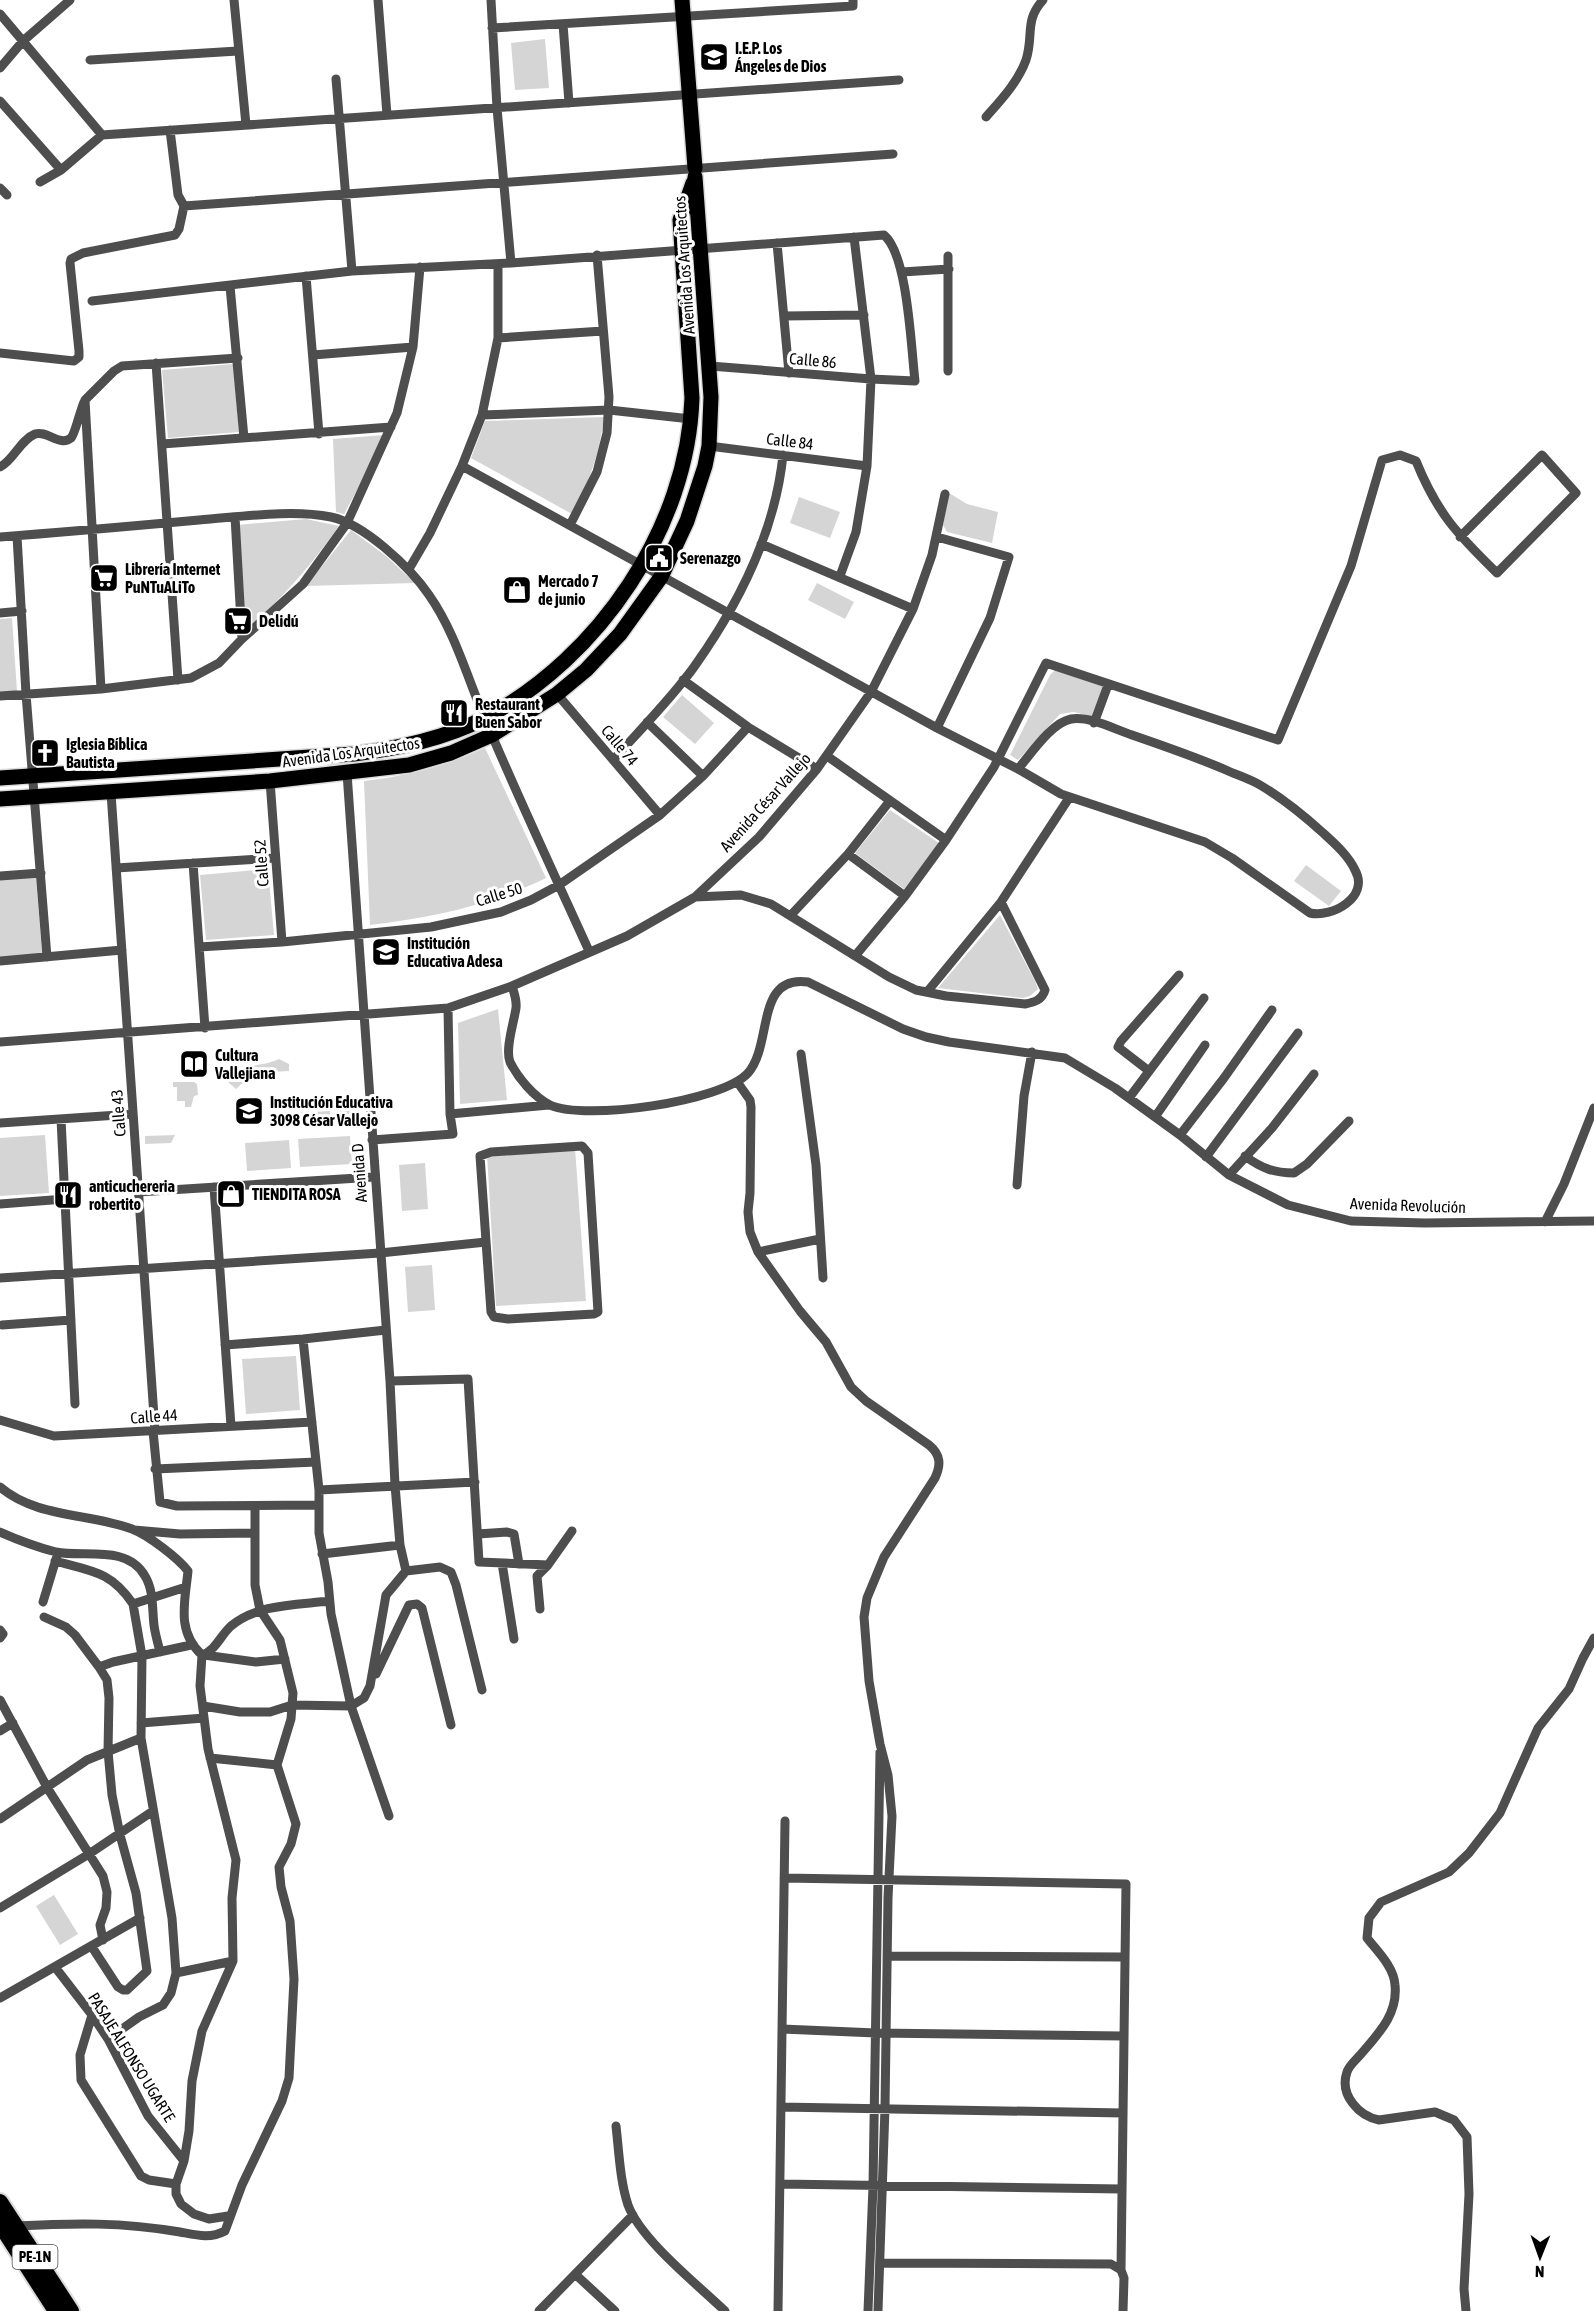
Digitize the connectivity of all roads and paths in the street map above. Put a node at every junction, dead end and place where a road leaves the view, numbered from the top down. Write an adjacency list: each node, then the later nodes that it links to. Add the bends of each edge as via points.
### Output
1 (70, 0): 12 (street)
2 (234, 0): 13 (street)
3 (378, 0): 22 (street)
4 (491, 0): 11 (street)
5 (682, 0): 9 (main road)
6 (853, 0): 9 (street, via 854,6)
7 (1043, 0): 23 (street, via 1031,17 1031,40 1025,62 1012,86)
8 (0, 14): 12 (street)
9 (684, 17): 10 (street); 18 (main road)
10 (563, 24): 11 (street); 20 (street)
11 (492, 28): 21 (street)
12 (23, 41): 15 (street); 27 (street)
13 (238, 51): 14 (street); 25 (street)
14 (90, 60)
15 (0, 68)
16 (336, 80): 24 (street)
17 (899, 80): 18 (street)
18 (690, 94): 20 (street); 29 (main road)
19 (0, 101): 30 (street)
20 (569, 103): 21 (street)
21 (497, 108): 22 (street); 32 (street)
22 (387, 115): 24 (street)
23 (986, 117)
24 (339, 119): 25 (street); 33 (street)
25 (246, 125): 26 (street)
26 (170, 130): 27 (street); 34 (street, via 177,195)
27 (102, 135): 30 (street)
28 (893, 154): 29 (street)
29 (695, 168): 32 (street)
30 (62, 170): 31 (street)
31 (40, 182)
32 (505, 182): 33 (street); 41 (street)
33 (345, 194): 34 (street); 45 (street)
34 (184, 206): 55 (street, via 175,236 83,253 71,259 79,351 74,361)
35 (854, 237): 36 (street); 46 (street, via 884,235); 50 (street)
36 (777, 243): 37 (street); 51 (street)
37 (701, 248): 38 (street); 38 (main road, Avenida Los Arquitectos, via 695,177 680,220); 59 (main road, Avenida Los Arquitectos)
38 (682, 250): 39 (street); 66 (main road, Avenida Los Arquitectos)
39 (597, 255): 41 (street); 52 (street)
40 (948, 256): 44 (street)
41 (511, 263): 42 (street)
42 (498, 264): 43 (street); 53 (street)
43 (420, 267): 45 (street); 54 (street)
44 (949, 269): 46 (street); 60 (street)
45 (352, 272): 47 (street)
46 (902, 272): 62 (street, Calle 86, via 915,381)
47 (306, 276): 48 (street); 56 (street)
48 (230, 286): 49 (street); 57 (street)
49 (92, 301)
50 (864, 315): 51 (street); 62 (street)
51 (784, 316): 61 (street)
52 (603, 331): 53 (street); 64 (street)
53 (498, 338): 65 (street)
54 (413, 347): 56 (street); 67 (street)
55 (0, 353)
56 (313, 355): 68 (street)
57 (238, 358): 58 (street); 69 (street)
58 (156, 363): 63 (street, via 122,366); 70 (street)
59 (710, 366): 61 (street, Calle 86); 71 (main road, Avenida Los Arquitectos)
60 (948, 371)
61 (789, 373): 62 (street, Calle 86)
62 (872, 379): 74 (street)
63 (85, 400): 75 (street, via 73,436 68,440 35,434); 81 (street)
64 (609, 410): 65 (street); 66 (street); 80 (street, via 597,472)
65 (482, 415): 73 (street)
66 (691, 419): 87 (main road, Avenida Los Arquitectos, via 674,496)
67 (391, 427): 68 (street); 79 (street)
68 (320, 434): 69 (street)
69 (244, 438): 70 (street)
70 (162, 444): 78 (street)
71 (709, 446): 72 (street, Calle 84); 90 (main road, Avenida Los Arquitectos, via 698,491)
72 (783, 455): 74 (street, Calle 84); 86 (street, via 775,504)
73 (462, 466): 80 (street); 88 (street)
74 (867, 466): 89 (street, via 856,532)
75 (0, 467)
76 (945, 494): 84 (street, Avenida César Vallejo)
77 (235, 517): 78 (street); 79 (street, via 307,513); 95 (street)
78 (168, 523): 81 (street); 96 (street)
79 (347, 523): 88 (street); 95 (street, via 303,584)
80 (570, 525): 87 (street)
81 (92, 529): 82 (street); 99 (street)
82 (17, 536): 83 (street); 92 (street)
83 (0, 537)
84 (937, 537): 91 (street, Avenida César Vallejo); 108 (street, via 1009,557 990,618)
85 (1460, 537): 85 (street, via 1542,455 1576,493 1497,573); 98 (street, via 1435,504 1416,460 1400,455 1382,460 1350,566 1278,740)
86 (761, 544): 89 (street); 94 (street)
87 (640, 565): 90 (street); 104 (main road, Avenida Los Arquitectos, via 619,598 552,672)
88 (409, 569): 104 (street, via 429,594 448,629)
89 (840, 576): 91 (street)
90 (661, 577): 94 (street); 102 (main road, Avenida Los Arquitectos, via 620,634)
91 (913, 609): 100 (street, Avenida César Vallejo)
92 (21, 611): 93 (street); 101 (street)
93 (0, 613)
94 (728, 614): 97 (street); 100 (street)
95 (242, 639): 96 (street, via 219,663 191,678)
96 (178, 680): 99 (street)
97 (683, 680): 105 (street); 107 (street)
98 (1108, 685): 106 (street); 111 (street, via 1046,663)
99 (101, 689): 101 (street)
100 (871, 692): 108 (street); 110 (street, Avenida César Vallejo)
101 (26, 694): 103 (street); 116 (street)
102 (557, 694): 109 (main road, Avenida Los Arquitectos); 112 (street, Calle 74)
103 (0, 696)
104 (484, 718): 109 (street); 116 (main road, Avenida Los Arquitectos, via 427,741 363,753)
105 (647, 722): 112 (street); 117 (street)
106 (1094, 723): 114 (street, via 1073,719 1062,722); 122 (street, via 1258,784 1306,818 1342,853 1357,875 1357,888 1349,901 1333,913 1310,913 1205,842)
107 (748, 727): 113 (street); 117 (street, Calle 50)
108 (937, 728): 111 (street)
109 (492, 735): 115 (main road, Avenida Los Arquitectos, via 428,760); 133 (street)
110 (827, 756): 113 (street, Avenida César Vallejo); 124 (street)
111 (999, 759): 114 (street); 126 (street)
112 (613, 760): 125 (street, Calle 74)
113 (817, 769): 135 (street, Avenida César Vallejo, via 759,837)
114 (1018, 769): 122 (street)
115 (347, 773): 119 (main road, Avenida Los Arquitectos); 138 (street, Avenida D)
116 (33, 776): 118 (main road, Avenida Los Arquitectos); 121 (street)
117 (703, 776): 125 (street, Calle 50)
118 (0, 778)
119 (270, 781): 120 (main road, Avenida Los Arquitectos); 128 (street, Calle 52)
120 (111, 793): 121 (main road, Avenida Los Arquitectos); 130 (street, Calle 43)
121 (34, 797): 123 (main road, Avenida Los Arquitectos); 131 (street)
122 (1070, 798): 136 (street)
123 (0, 799)
124 (889, 802): 126 (street); 127 (street)
125 (660, 815): 133 (street, Calle 50)
126 (946, 840): 134 (street)
127 (848, 854): 134 (street); 137 (street)
128 (275, 858): 129 (street); 139 (street, Calle 52)
129 (193, 863): 130 (street); 140 (street)
130 (116, 868): 141 (street, Calle 43)
131 (40, 873): 132 (street); 144 (street)
132 (0, 876)
133 (559, 885): 138 (street, Calle 50, via 501,912 431,927); 142 (street)
134 (905, 896): 143 (street)
135 (694, 897): 137 (street, via 741,895); 142 (street, Avenida César Vallejo, via 627,936)
136 (1001, 902): 148 (street); 148 (street, via 1045,990 1043,996 1025,1004)
137 (791, 915): 143 (street)
138 (359, 933): 139 (street, Calle 50); 152 (street, Avenida D)
139 (282, 942): 140 (street, Calle 50)
140 (199, 946): 153 (street)
141 (122, 950): 144 (street); 155 (street, Calle 43)
142 (589, 951): 147 (street, Avenida César Vallejo)
143 (855, 956): 148 (street, via 907,986)
144 (47, 957): 145 (street)
145 (0, 961)
146 (1179, 975): 160 (street, via 1118,1047)
147 (512, 986): 150 (street, Avenida César Vallejo); 164 (street, via 516,1006 509,1059 522,1080)
148 (927, 992)
149 (1204, 998): 160 (street)
150 (448, 1008): 152 (street, Avenida César Vallejo); 167 (street)
151 (1272, 1010): 172 (street)
152 (363, 1014): 153 (street, Avenida César Vallejo); 173 (street, Avenida D)
153 (205, 1028): 155 (street, Avenida César Vallejo)
154 (1298, 1032): 175 (street)
155 (128, 1034): 156 (street, Avenida César Vallejo); 166 (street, Calle 43)
156 (0, 1042)
157 (1205, 1045): 168 (street)
158 (1032, 1052): 162 (street, Avenida Revolución, via 926,1037 797,980 783,985 771,1001 755,1063); 163 (street, Avenida Revolución, via 1065,1058); 178 (street, via 1024,1096)
159 (801, 1054): 185 (street, via 816,1165)
160 (1149, 1071): 163 (street)
161 (1314, 1074): 174 (street)
162 (738, 1083): 164 (street, via 698,1098 663,1105 594,1110); 187 (street, via 751,1107 748,1212)
163 (1129, 1098): 168 (street, Avenida Revolución)
164 (549, 1105): 167 (street)
165 (1594, 1108): 183 (street)
166 (133, 1114): 169 (street); 180 (street, Calle 43)
167 (450, 1114): 173 (street, via 453,1134)
168 (1155, 1117): 172 (street, Avenida Revolución)
169 (61, 1119): 171 (street); 181 (street)
170 (1349, 1120): 174 (street, via 1294,1173 1269,1171)
171 (0, 1123)
172 (1180, 1135): 175 (street, Avenida Revolución)
173 (372, 1140): 177 (street, Avenida D)
174 (1245, 1156): 176 (street)
175 (1206, 1157): 176 (street, Avenida Revolución)
176 (1229, 1175): 183 (street, Avenida Revolución, via 1288,1205 1351,1221)
177 (374, 1177): 179 (street); 188 (street, Avenida D)
178 (1017, 1185)
179 (214, 1187): 180 (street); 189 (street)
180 (138, 1192): 190 (street, Calle 43)
181 (65, 1199): 182 (street); 191 (street)
182 (0, 1204)
183 (1545, 1221): 184 (street, Avenida Revolución)
184 (1594, 1221)
185 (820, 1239): 187 (street); 193 (street)
186 (486, 1242): 186 (street, via 480,1156 502,1151 582,1146 586,1149 597,1314 494,1317); 188 (street)
187 (758, 1252): 266 (street, via 826,1342 851,1387 930,1445 939,1457 935,1478 893,1540 865,1606 864,1637 892,1816)
188 (380, 1253): 189 (street); 196 (street, Avenida D)
189 (219, 1264): 190 (street); 198 (street)
190 (144, 1269): 191 (street); 204 (street, Calle 43)
191 (69, 1274): 192 (street); 194 (street)
192 (0, 1278)
193 (823, 1278)
194 (71, 1320): 195 (street); 200 (street)
195 (2, 1325)
196 (386, 1330): 197 (street); 199 (street, Avenida D)
197 (303, 1339): 198 (street); 202 (street)
198 (225, 1345): 203 (street)
199 (390, 1381): 207 (street, via 468,1379); 208 (street, Avenida D)
200 (75, 1404)
201 (0, 1420): 204 (street, Calle 44, via 54,1436)
202 (312, 1422): 203 (street, Calle 44); 205 (street)
203 (231, 1426): 204 (street, Calle 44)
204 (154, 1431): 206 (street, Calle 43)
205 (316, 1462): 206 (street); 210 (street)
206 (155, 1469): 212 (street, Calle 43, via 160,1502 177,1506)
207 (475, 1482): 208 (street); 217 (street)
208 (395, 1485): 210 (street); 218 (street, Avenida D)
209 (0, 1487): 213 (street, via 25,1503)
210 (319, 1490): 211 (street)
211 (318, 1506): 212 (street); 219 (street)
212 (255, 1507): 216 (street)
213 (133, 1530): 216 (street); 225 (street, via 180,1560 188,1571)
214 (572, 1531): 223 (street)
215 (0, 1532): 220 (street)
216 (255, 1533): 231 (street, via 255,1585)
217 (478, 1534): 221 (street, via 479,1562); 222 (street, via 514,1534)
218 (400, 1545): 219 (street); 224 (street, Avenida D)
219 (322, 1554): 227 (street)
220 (57, 1557): 226 (street, via 94,1552 122,1557 145,1576); 228 (street); 229 (street, via 107,1576 123,1588)
221 (502, 1563): 222 (street); 236 (street)
222 (519, 1564): 223 (street)
223 (548, 1565): 230 (street, via 537,1576)
224 (406, 1571): 243 (street, via 386,1595); 244 (street, via 440,1567 451,1572)
225 (186, 1587): 226 (street); 237 (street, via 184,1619)
226 (152, 1597): 229 (street); 238 (street)
227 (329, 1601): 231 (street); 248 (street)
228 (43, 1602)
229 (133, 1604): 240 (street)
230 (540, 1609)
231 (260, 1610): 239 (street, via 231,1626 209,1653); 241 (street, via 280,1640)
232 (44, 1617): 242 (street, via 75,1635)
233 (0, 1630): 234 (street)
234 (0, 1638)
235 (1594, 1638): 308 (street, via 1569,1689 1538,1728 1500,1813 1469,1853 1449,1872 1381,1902 1367,1924 1367,1938 1392,1971 1395,2001 1384,2026 1347,2070 1347,2090 1356,2108 1373,2119 1435,2112 1454,2120 1464,2131 1469,2194)
236 (514, 1639)
237 (191, 1645): 238 (street); 239 (street)
238 (160, 1652): 240 (street)
239 (202, 1655): 241 (street, via 256,1662); 247 (street)
240 (142, 1656): 242 (street); 251 (street)
241 (285, 1659): 246 (street)
242 (99, 1667): 255 (street, via 107,1680 109,1698)
243 (370, 1686): 248 (street, via 364,1698); 252 (street, via 409,1605 417,1604 422,1608)
244 (482, 1690)
245 (0, 1700): 250 (street)
246 (292, 1705): 247 (street, via 270,1712); 248 (street); 257 (street)
247 (203, 1706): 249 (street)
248 (351, 1706): 260 (street)
249 (204, 1718): 251 (street); 256 (street)
250 (13, 1723): 253 (street); 258 (street)
251 (141, 1723): 254 (street)
252 (452, 1725)
253 (0, 1731)
254 (141, 1738): 255 (street); 259 (street)
255 (108, 1751): 258 (street, via 87,1760); 263 (street)
256 (210, 1758): 257 (street); 273 (street, via 236,1860)
257 (277, 1765): 294 (street, via 296,1824 279,1868 290,1921 294,1979 289,2078)
258 (48, 1789): 261 (street); 264 (street)
259 (153, 1811): 263 (street); 275 (street, via 172,1918)
260 (389, 1816)
261 (0, 1819)
262 (785, 1821): 265 (street)
263 (120, 1835): 264 (street); 268 (street)
264 (89, 1854): 267 (street); 269 (street, via 103,1876 107,1892 100,1925)
265 (784, 1878): 266 (street); 278 (street)
266 (884, 1880): 271 (street); 272 (street, via 1126,1884); 279 (street)
267 (0, 1908)
268 (140, 1918): 269 (street); 270 (street, via 147,1971 127,1990 118,1987)
269 (103, 1940): 270 (street)
270 (92, 1947): 274 (street)
271 (887, 1956): 272 (street); 279 (street)
272 (1125, 1957): 280 (street)
273 (233, 1961): 275 (street); 287 (street, via 202,2031 192,2081)
274 (56, 1967): 276 (street); 277 (street, PASAJE ALFONSO UGARTE)
275 (176, 1973): 281 (street, via 163,2005)
276 (0, 1998)
277 (92, 2015): 281 (street, PASAJE ALFONSO UGARTE); 288 (street, via 80,2055 81,2080 141,2176)
278 (782, 2029): 279 (street); 282 (street)
279 (881, 2033): 280 (street); 283 (street); 284 (street)
280 (1124, 2036): 285 (street)
281 (108, 2039): 287 (street, PASAJE ALFONSO UGARTE, via 147,2116)
282 (781, 2107): 284 (street); 289 (street)
283 (885, 2108): 284 (street); 285 (street); 290 (street)
284 (875, 2109): 290 (street)
285 (1123, 2113): 291 (street)
286 (616, 2126): 293 (street, via 625,2194)
287 (184, 2161): 288 (street)
288 (176, 2184): 294 (street, via 180,2204 194,2214 209,2219)
289 (780, 2184): 290 (street); 304 (street)
290 (878, 2186): 291 (street); 296 (street); 305 (street)
291 (1122, 2188): 297 (street)
292 (0, 2202): 295 (highway, PE-1N)
293 (633, 2215): 298 (street); 303 (street, via 650,2239)
294 (228, 2216): 295 (street, via 225,2230 204,2236 135,2225 82,2222)
295 (8, 2225): 299 (highway, PE-1N); 300 (highway, PE-1N)
296 (880, 2263): 297 (street, via 1111,2264); 306 (street)
297 (1121, 2270): 307 (street)
298 (575, 2274): 301 (street); 302 (street)
299 (56, 2311)
300 (71, 2311)
301 (539, 2311)
302 (615, 2311)
303 (725, 2311)
304 (778, 2311)
305 (868, 2311)
306 (878, 2311)
307 (1123, 2311)
308 (1466, 2311)

